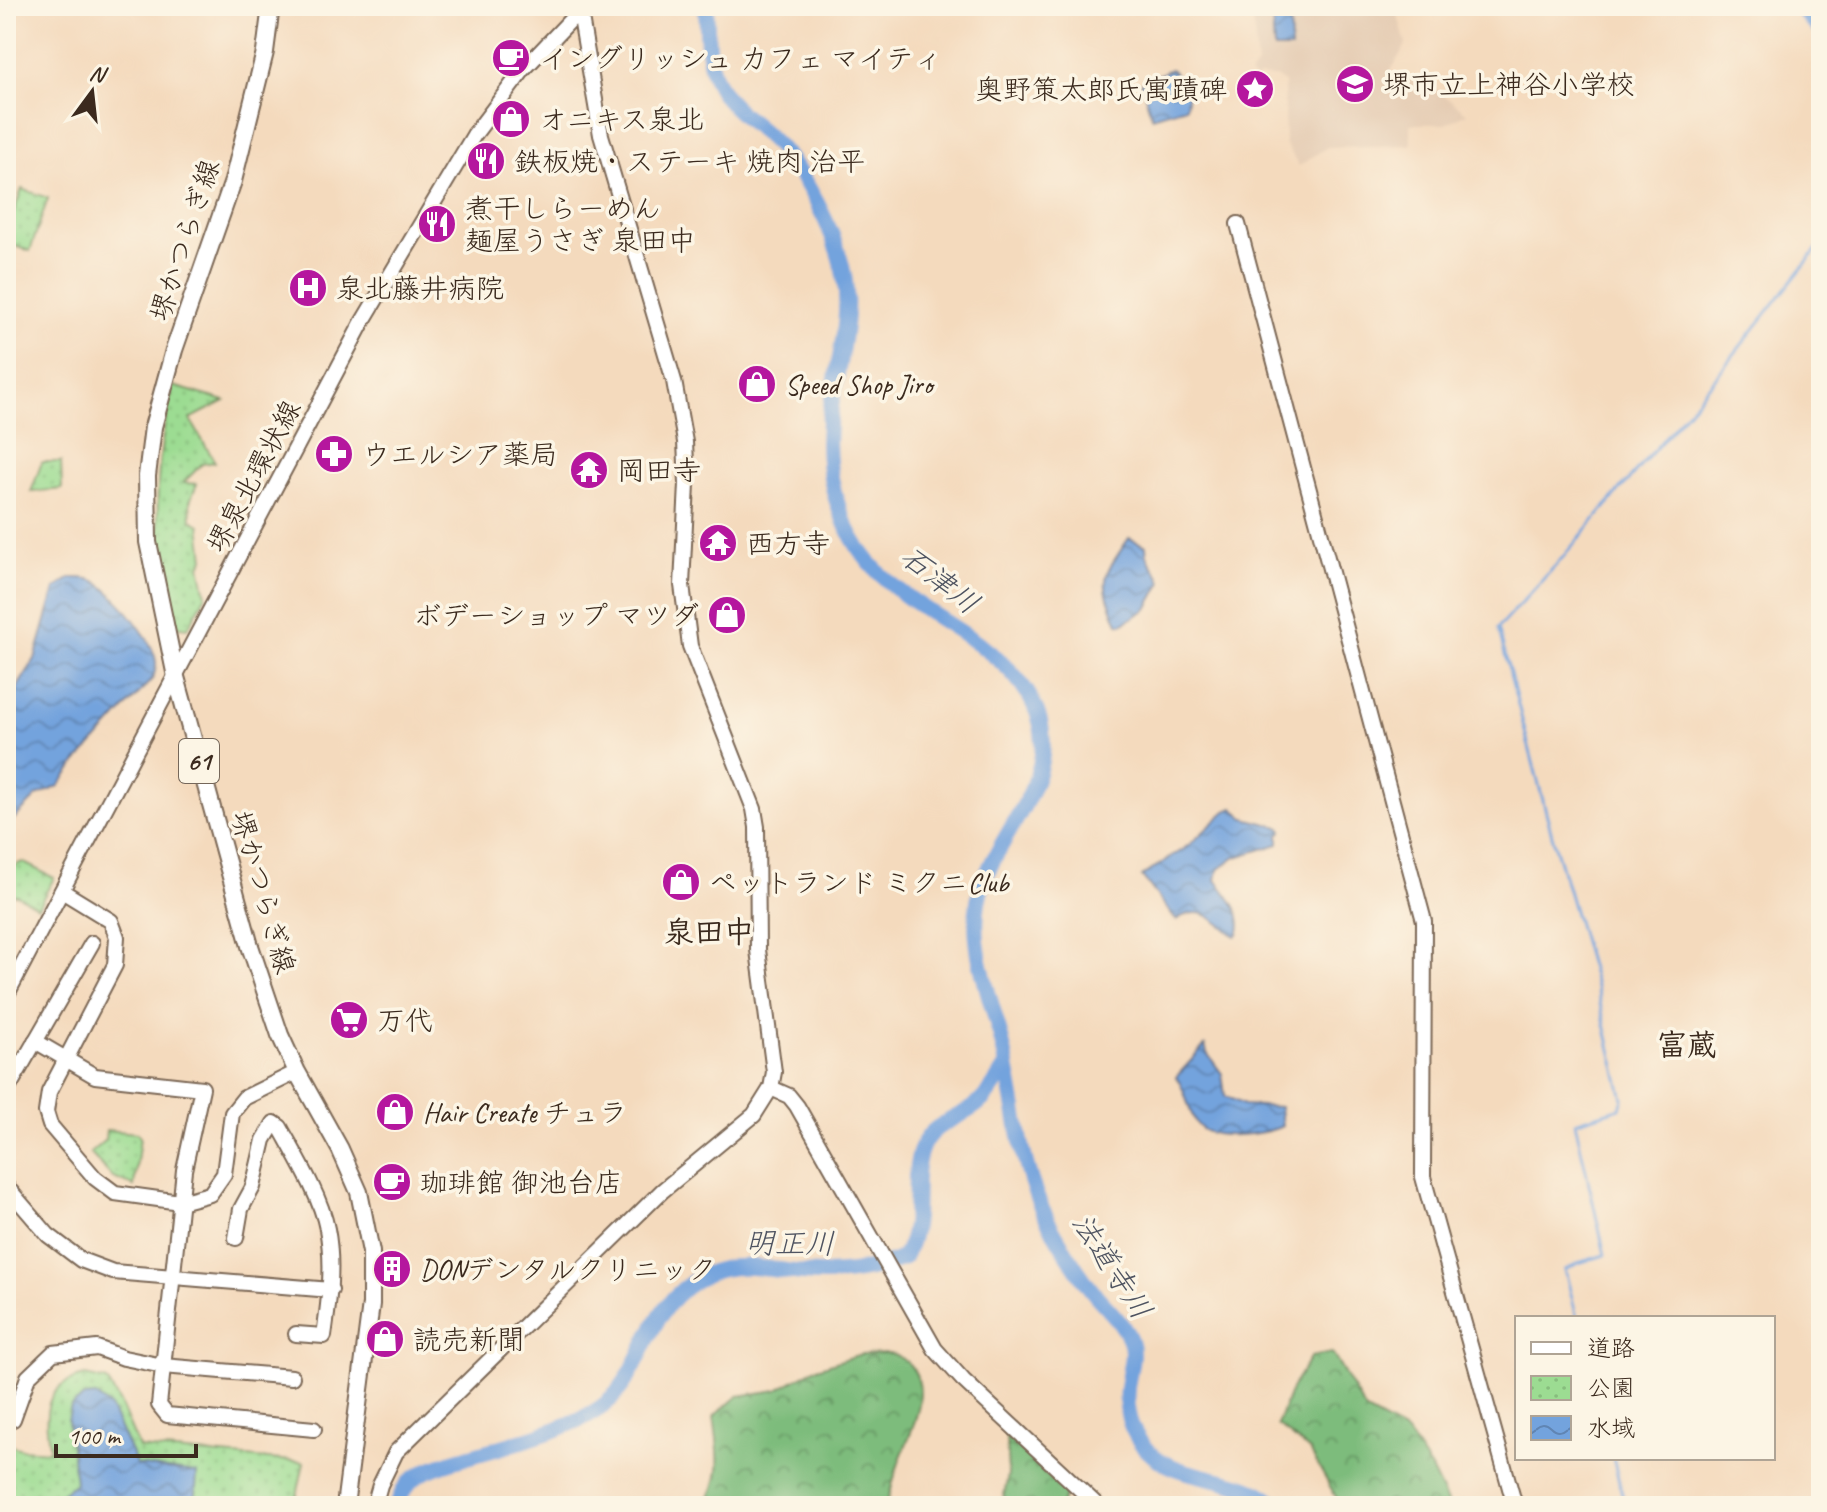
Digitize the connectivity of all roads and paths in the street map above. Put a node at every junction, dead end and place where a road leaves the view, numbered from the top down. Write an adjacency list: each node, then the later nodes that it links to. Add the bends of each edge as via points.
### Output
1 (271, 6): 4 (main road, 堺かつらぎ線 / 61, via 233,181 153,427 148,542)
2 (581, 8): 4 (street, 堺泉北環状線, via 523,70 474,135 363,321); 11 (street, via 601,135 674,381 685,442 682,585 690,646 754,809 758,950 774,1072)
3 (1238, 224): 26 (street, via 1424,921 1423,1177)
4 (176, 677): 5 (street, 堺泉北環状線); 10 (main road, 堺かつらぎ線 / 61, via 250,946)
5 (62, 891): 7 (street, 堺泉北環状線); 9 (street, via 111,921 117,937 115,965)
6 (92, 943): 8 (street)
7 (6, 996)
8 (35, 1041): 9 (street); 12 (street)
9 (66, 1058): 14 (street, via 49,1092 50,1125 95,1178 115,1193); 14 (street, via 95,1076 202,1088)
10 (297, 1072): 14 (street, via 244,1098 232,1113 224,1174 210,1194); 23 (main road, 堺かつらぎ線 / 61, via 359,1192 371,1252 371,1304)
11 (771, 1088): 24 (street, via 754,1115 662,1191 396,1452); 25 (street, via 797,1106 935,1349)
12 (6, 1092)
13 (6, 1186): 16 (street, via 48,1235 81,1260 113,1272)
14 (180, 1202): 16 (street)
15 (236, 1238): 17 (street, via 241,1209 274,1123 307,1177 327,1228)
16 (174, 1276): 17 (street); 19 (street)
17 (331, 1290): 18 (street, via 324,1336)
18 (296, 1334)
19 (163, 1366): 20 (street); 21 (street, via 97,1348 53,1353 28,1377 13,1419); 22 (street, via 159,1405 167,1415)
20 (292, 1377)
21 (6, 1417)
22 (314, 1429)
23 (345, 1506)
24 (374, 1506)
25 (1098, 1506)
26 (1515, 1506)

